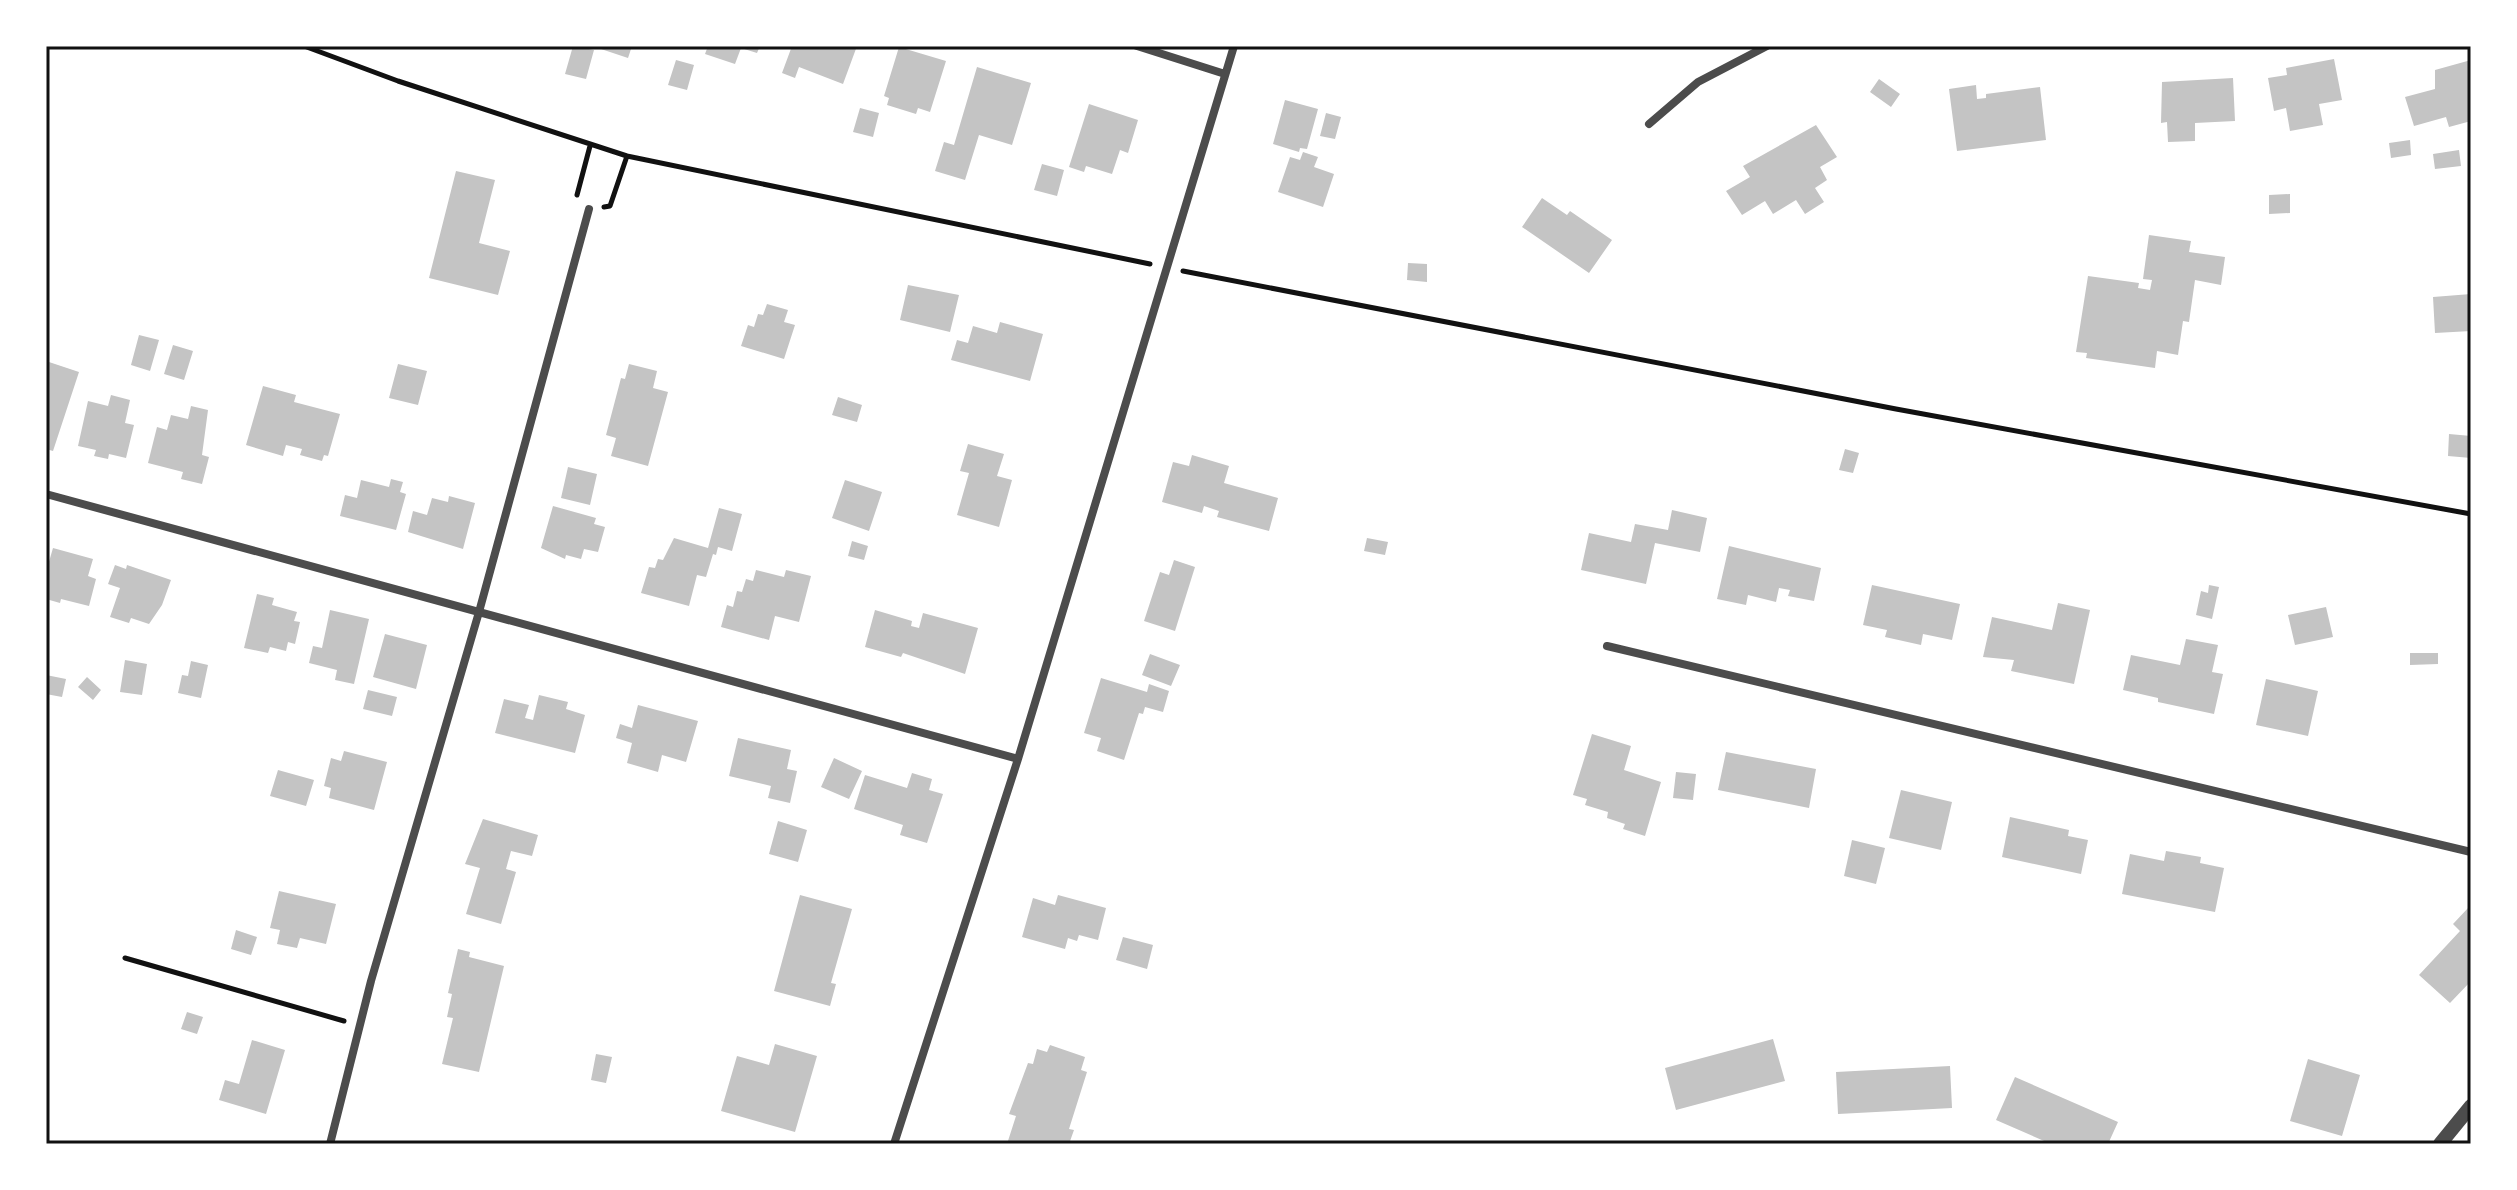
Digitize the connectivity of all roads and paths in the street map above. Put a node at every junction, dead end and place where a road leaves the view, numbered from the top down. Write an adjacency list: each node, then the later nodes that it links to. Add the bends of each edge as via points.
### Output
1 (304, 46): 7 (path)
2 (1137, 46): 5 (street)
3 (1234, 46): 5 (street)
4 (1767, 46): 6 (street, via 1698,82)
5 (1225, 74): 16 (street)
6 (1649, 124)
7 (590, 146): 8 (path); 9 (path, via 576,195)
8 (627, 156): 9 (path, via 610,206); 10 (path)
9 (589, 209): 14 (street)
10 (1147, 263)
11 (1191, 272): 13 (path)
12 (46, 494): 14 (street)
13 (2471, 514)
14 (479, 612): 16 (street); 19 (street)
15 (1607, 646): 17 (street)
16 (1018, 759): 22 (street)
17 (2471, 852)
18 (125, 958): 19 (path)
19 (360, 1025): 21 (street)
20 (2471, 1106): 23 (street)
21 (330, 1144)
22 (894, 1144)
23 (2440, 1144)

